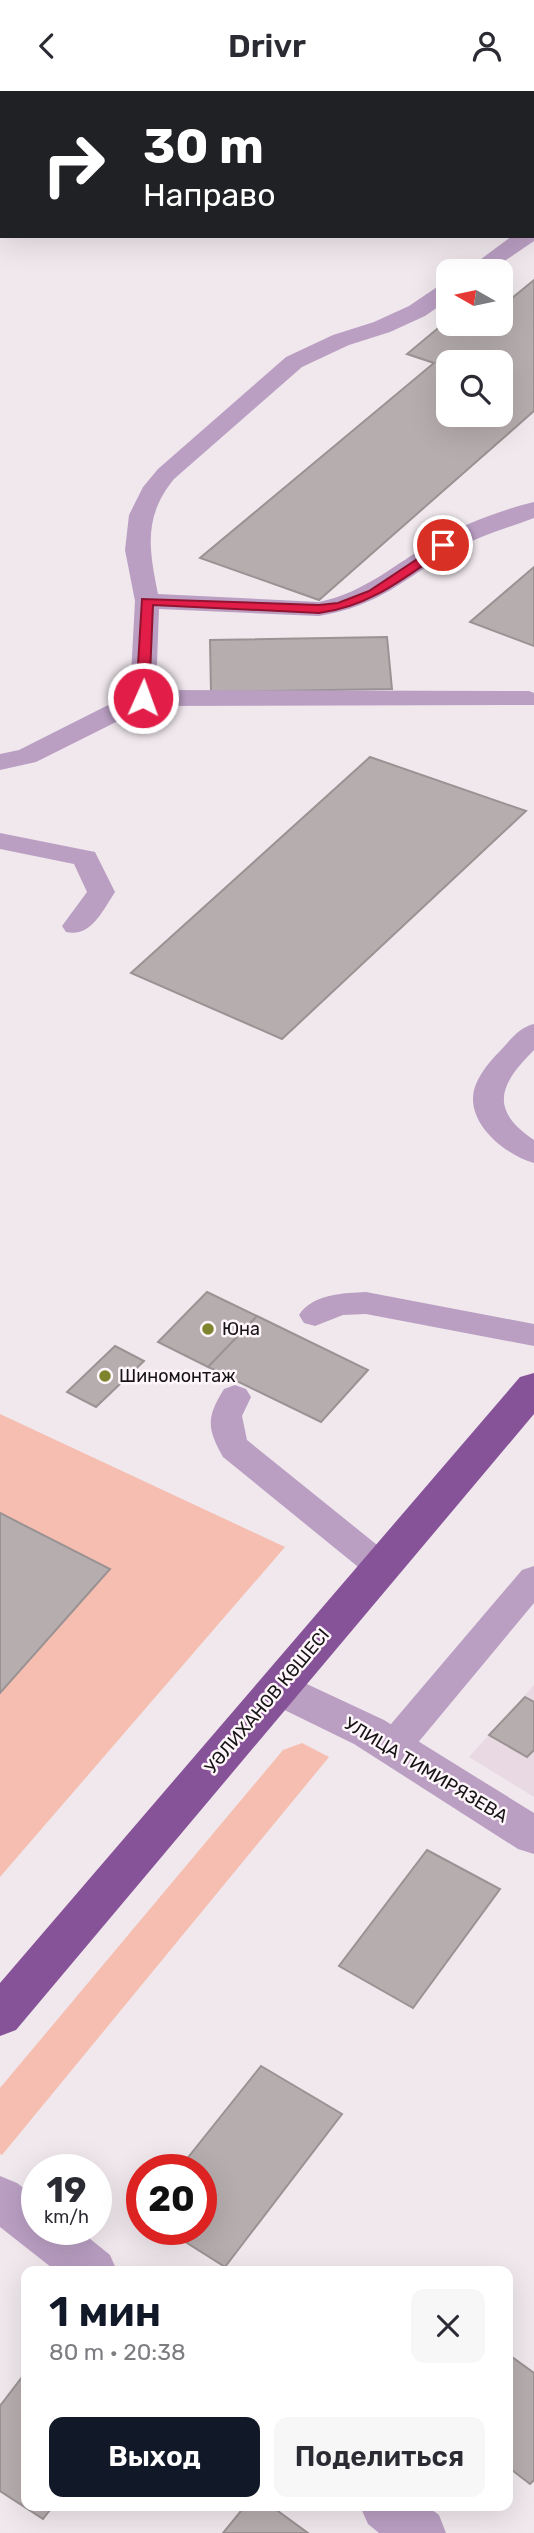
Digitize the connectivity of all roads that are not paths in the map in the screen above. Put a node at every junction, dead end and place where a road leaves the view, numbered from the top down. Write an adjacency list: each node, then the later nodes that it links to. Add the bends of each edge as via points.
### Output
1 (524, 238): 2 (lane)
2 (493, 259)
3 (436, 299): 5 (lane, via 294,362 166,474 141,515 137,551)
4 (534, 509): 5 (lane, via 443,545 373,593 340,606 319,609)
5 (146, 601): 6 (lane)
6 (143, 698): 7 (lane); 8 (lane, via 27,756)
7 (528, 699)
8 (0, 762)
9 (0, 841): 10 (lane, via 85,858 101,892)
10 (76, 926)
11 (534, 1033): 12 (lane, via 492,1080 489,1098 493,1117 504,1134)
12 (534, 1153)
13 (315, 1315): 14 (lane, via 339,1304 366,1303)
14 (534, 1335)
15 (534, 1387): 17 (highway, УӘЛИХАНОВ КӨШЕСІ)
16 (235, 1397): 17 (lane, via 224,1423 235,1448)
17 (380, 1566): 19 (highway, УӘЛИХАНОВ КӨШЕСІ)
18 (534, 1579): 20 (lane)
19 (279, 1688): 20 (street, УЛИЦА ТИМИРЯЗЕВА); 22 (highway, УӘЛИХАНОВ КӨШЕСІ)
20 (393, 1747): 21 (street, УЛИЦА ТИМИРЯЗЕВА)
21 (534, 1836)
22 (0, 2016)
23 (0, 2198): 24 (street)
24 (21, 2215)
25 (59, 2245): 26 (street)
26 (86, 2266)
27 (392, 2511): 28 (street)
28 (420, 2533)

